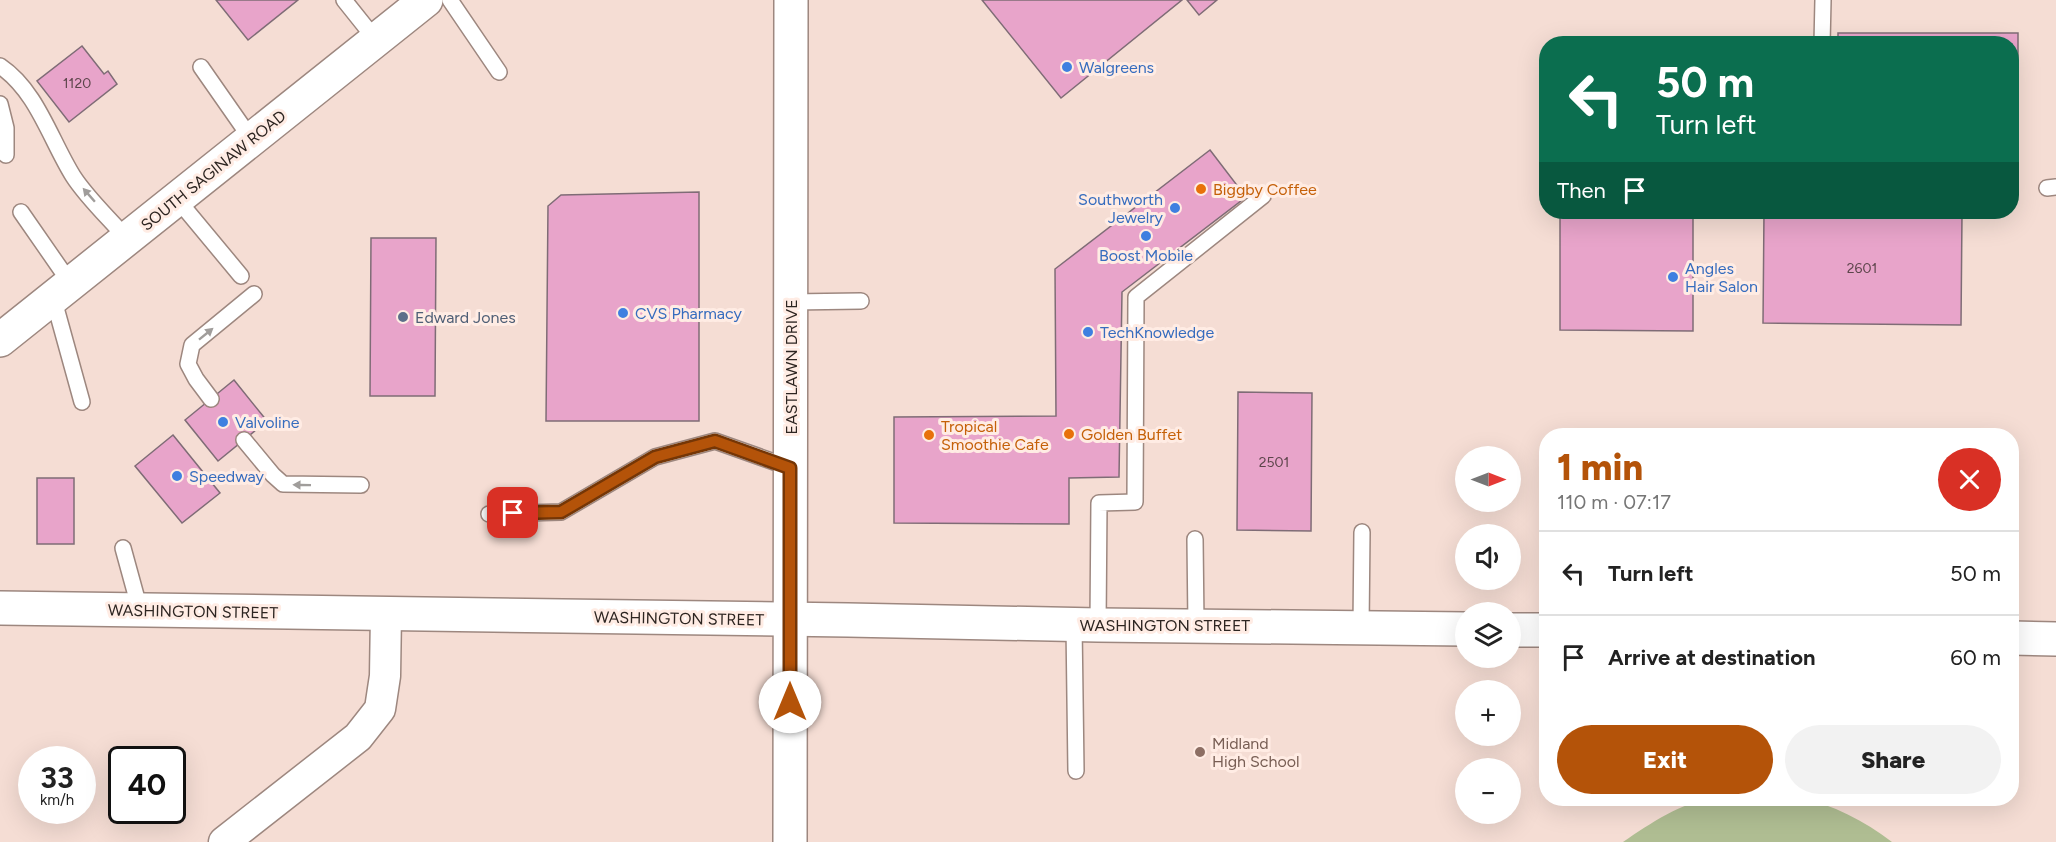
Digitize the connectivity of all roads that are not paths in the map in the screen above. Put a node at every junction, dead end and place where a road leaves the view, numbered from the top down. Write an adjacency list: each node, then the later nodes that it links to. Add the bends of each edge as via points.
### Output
1 (344, 0): 7 (lane)
2 (426, 0): 7 (street, SOUTH SAGINAW ROAD)
3 (450, 0): 10 (lane)
4 (791, 0): 22 (street, EASTLAWN DRIVE)
5 (1822, 0): 6 (lane)
6 (1822, 36)
7 (376, 40): 12 (street, SOUTH SAGINAW ROAD)
8 (0, 66): 17 (lane, one-way to 8, via 74,178 37,109 13,75)
9 (201, 67): 12 (lane)
10 (499, 72)
11 (0, 104): 13 (lane, via 6,128)
12 (252, 140): 15 (street, SOUTH SAGINAW ROAD)
13 (6, 155)
14 (1263, 196): 37 (lane, via 1136,297 1135,502 1099,503)
15 (177, 199): 17 (street, SOUTH SAGINAW ROAD); 18 (lane)
16 (21, 212): 19 (lane)
17 (127, 239): 19 (street, SOUTH SAGINAW ROAD)
18 (241, 276)
19 (62, 290): 23 (street, SOUTH SAGINAW ROAD); 25 (lane)
20 (254, 294): 24 (lane, one-way to 20, via 188,364 192,345)
21 (861, 301): 22 (lane)
22 (791, 302): 27 (street, EASTLAWN DRIVE)
23 (0, 340)
24 (211, 399)
25 (82, 402)
26 (244, 440): 28 (lane, one-way to 26, via 283,484)
27 (790, 468): 29 (lane, via 715,441 655,457 561,512); 36 (street, EASTLAWN DRIVE)
28 (361, 485)
29 (489, 514)
30 (1362, 532): 39 (lane)
31 (1196, 539): 38 (lane)
32 (123, 548): 34 (lane)
33 (0, 608): 34 (street, WASHINGTON STREET)
34 (140, 610): 35 (street, WASHINGTON STREET)
35 (386, 613): 36 (street, WASHINGTON STREET); 46 (street, via 380,709 358,737)
36 (790, 619): 37 (street, WASHINGTON STREET); 47 (street, EASTLAWN DRIVE)
37 (1086, 625): 38 (street, WASHINGTON STREET); 45 (lane)
38 (1196, 625): 39 (street, WASHINGTON STREET)
39 (1361, 627): 40 (street, WASHINGTON STREET)
40 (1455, 629)
41 (1521, 630): 42 (street)
42 (1539, 630)
43 (2019, 638): 44 (street)
44 (2056, 639)
45 (1076, 771)
46 (224, 842)
47 (790, 842)

